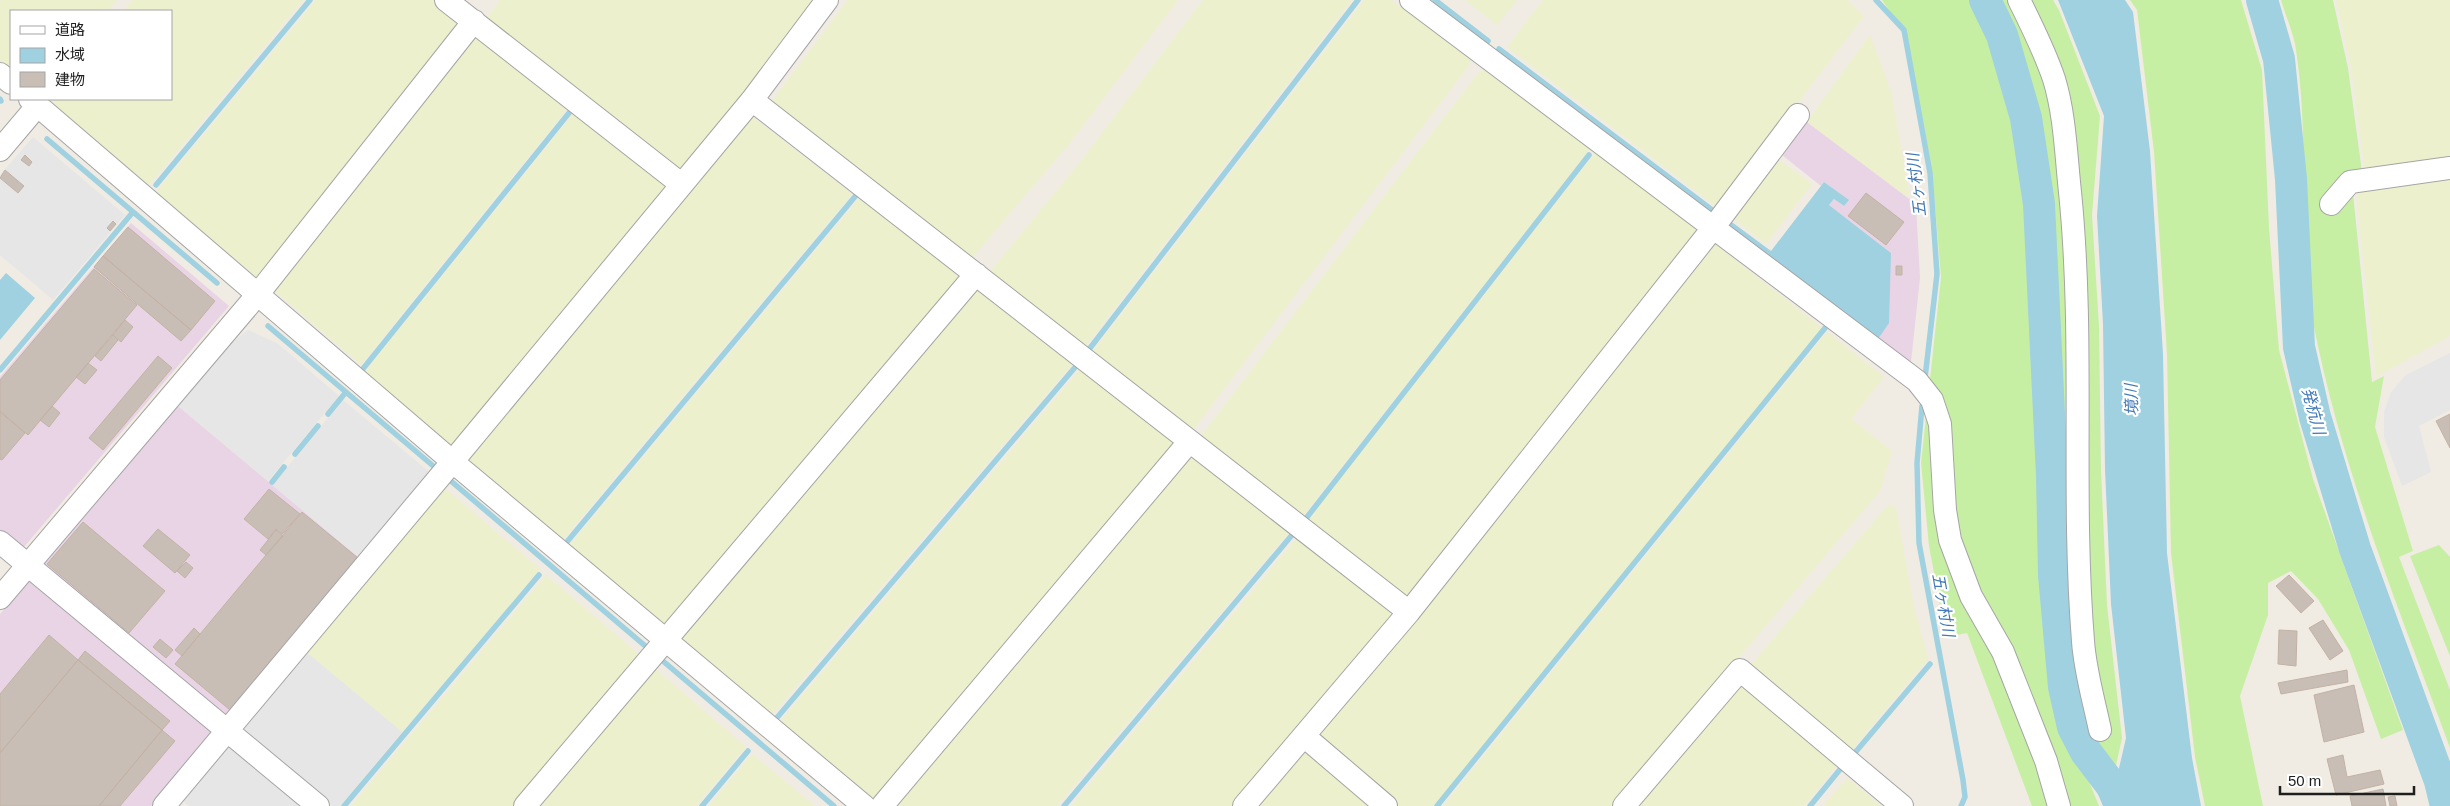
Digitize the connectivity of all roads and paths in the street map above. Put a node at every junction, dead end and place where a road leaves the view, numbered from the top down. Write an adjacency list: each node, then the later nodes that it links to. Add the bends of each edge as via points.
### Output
1 (446, 0): 5 (street)
2 (827, 0): 8 (street)
3 (1411, 0): 15 (street)
4 (2019, 0): 26 (street, via 2036,32 2054,81 2062,117 2075,238 2083,643)
5 (474, 22): 13 (street); 17 (street)
6 (0, 74): 7 (street)
7 (10, 82)
8 (752, 100): 13 (street); 16 (street)
9 (34, 102): 11 (street); 17 (street)
10 (1798, 115): 15 (street)
11 (0, 150)
12 (2450, 168): 14 (street, via 2350,182)
13 (681, 184): 19 (street)
14 (2331, 204)
15 (1713, 228): 23 (street); 37 (street, via 1917,382 1932,400 1940,424 1944,502 1950,540 1972,596 2003,652 2046,761)
16 (976, 274): 18 (street); 24 (street)
17 (258, 294): 19 (street); 21 (street)
18 (1189, 442): 23 (street); 32 (street)
19 (446, 470): 24 (street); 25 (street)
20 (0, 542): 21 (street)
21 (28, 565): 22 (street); 25 (street)
22 (0, 598)
23 (1409, 612): 27 (street)
24 (658, 649): 30 (street); 31 (street)
25 (228, 730): 28 (street); 29 (street)
26 (2100, 730)
27 (1304, 736): 33 (street); 34 (street)
28 (164, 806)
29 (318, 806)
30 (525, 806)
31 (864, 806)
32 (882, 806)
33 (1244, 806)
34 (1386, 806)
35 (1624, 806): 36 (street, via 1740,670)
36 (1902, 806)
37 (2059, 806)

